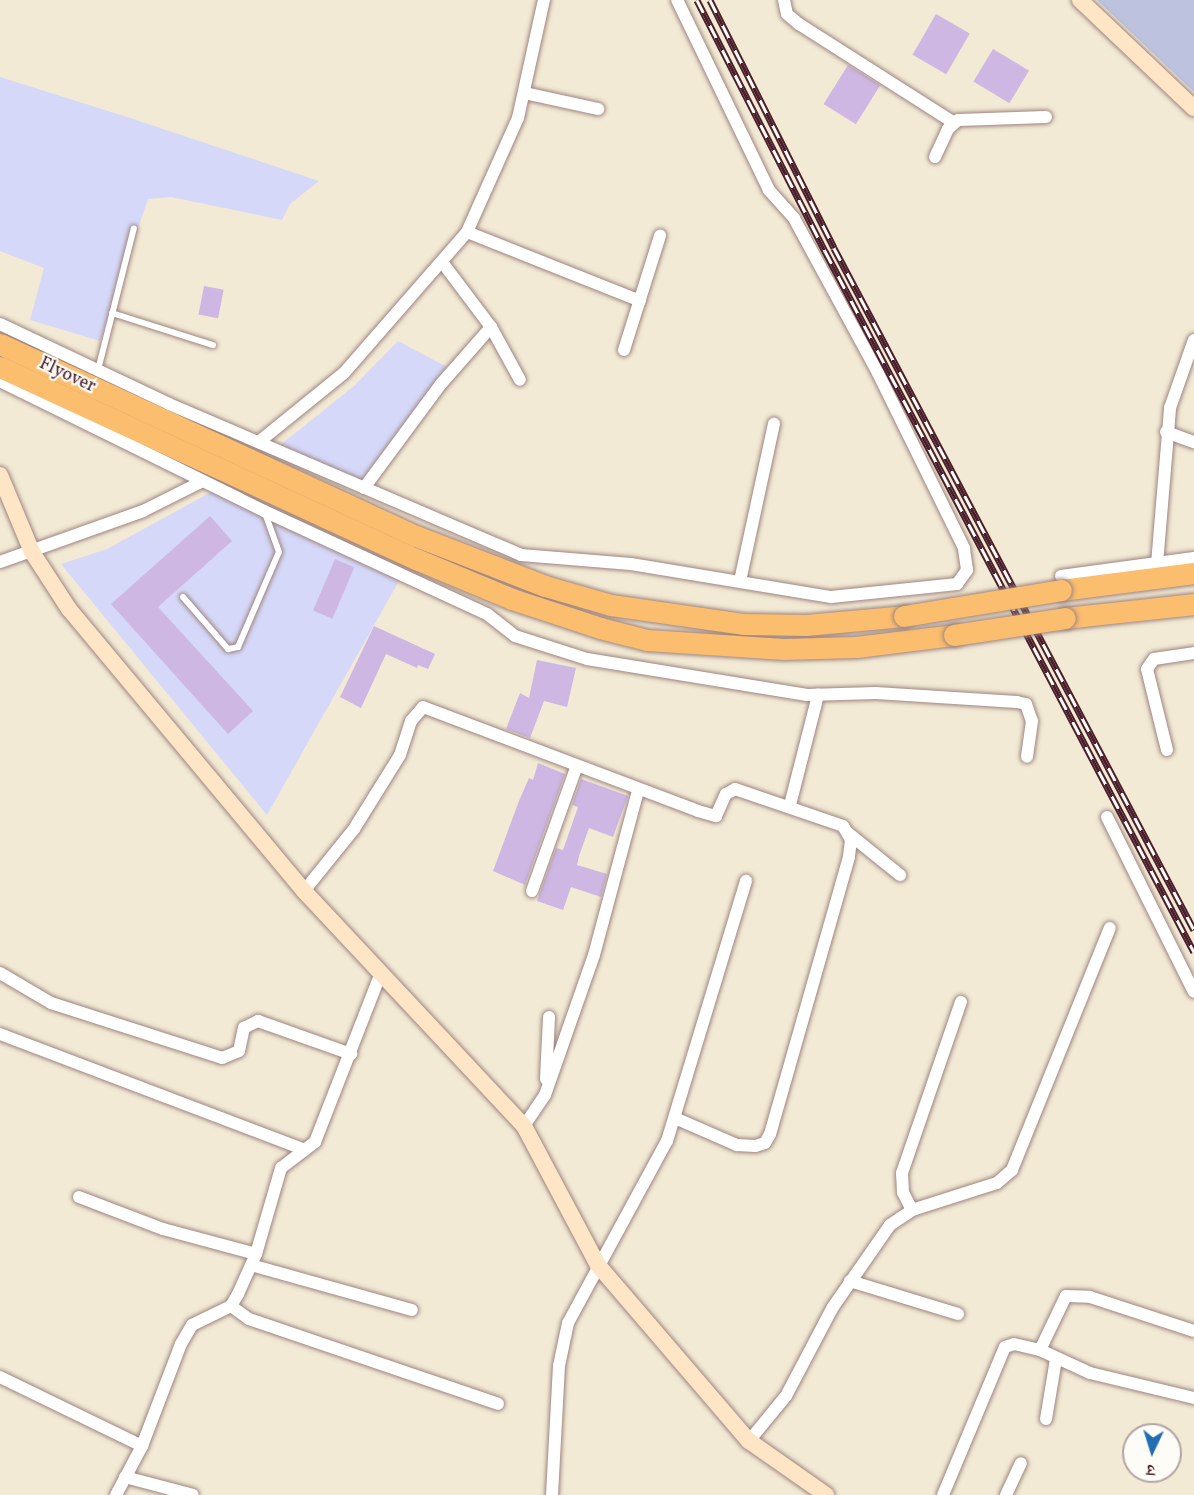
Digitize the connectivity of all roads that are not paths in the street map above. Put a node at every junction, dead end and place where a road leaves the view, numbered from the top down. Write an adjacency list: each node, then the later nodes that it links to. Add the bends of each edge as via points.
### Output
1 (676, 0): 41 (street, via 769,190 794,218 878,373 967,558 963,577 944,587 831,597)
2 (784, 0): 9 (street, via 787,14 799,24)
3 (1080, 0): 6 (street)
4 (542, 1): 5 (street)
5 (524, 93): 7 (street); 12 (street, via 518,118)
6 (1194, 108)
7 (598, 109)
8 (1046, 117): 9 (street)
9 (953, 122): 10 (street)
10 (935, 157)
11 (135, 228): 16 (lane)
12 (467, 232): 14 (street); 15 (street)
13 (660, 236): 15 (street)
14 (442, 262): 18 (street); 30 (street, via 344,373)
15 (640, 301): 22 (street)
16 (112, 313): 21 (lane); 24 (lane)
17 (0, 324): 24 (street)
18 (491, 327): 25 (street); 34 (street, via 448,375)
19 (1194, 340): 29 (street, via 1179,373)
20 (0, 344): 27 (highway, Flyover)
21 (213, 345)
22 (624, 350)
23 (0, 367): 27 (highway, Flyover)
24 (98, 370): 30 (street)
25 (520, 380)
26 (0, 381): 33 (street)
27 (132, 417): 42 (highway, bridge, via 426,541 545,586 611,605 743,624 806,625 904,615); 44 (highway, bridge, via 416,560 512,599 609,630 659,641 784,649 856,647)
28 (774, 424): 41 (street)
29 (1166, 432): 31 (street); 39 (street)
30 (260, 441): 34 (street)
31 (1194, 442)
32 (0, 476): 36 (street)
33 (203, 481): 35 (street); 36 (street, via 143,511)
34 (364, 488): 41 (street, via 521,555 631,564)
35 (264, 511): 43 (lane, via 279,552 238,647 228,649); 46 (street, via 487,614 515,636 586,659)
36 (32, 552): 38 (street); 56 (street, via 114,668)
37 (1194, 558): 39 (street)
38 (0, 562)
39 (1157, 564): 42 (street)
40 (1194, 573): 42 (highway)
41 (740, 581)
42 (1061, 583)
43 (183, 597)
44 (1194, 604)
45 (1194, 653): 47 (street, via 1154,659 1147,669)
46 (818, 695): 48 (street, via 876,693 1026,704 1032,721); 51 (street)
47 (1167, 750)
48 (1027, 757)
49 (576, 768): 50 (street); 56 (street, via 423,707 411,721 400,755 354,829); 57 (street)
50 (638, 791): 51 (street, via 716,816 726,794 735,789); 66 (street, via 594,955)
51 (790, 805): 53 (street, via 843,826)
52 (1107, 817): 61 (street)
53 (848, 833): 54 (street); 67 (street, via 849,857 765,1143 736,1145)
54 (900, 875)
55 (746, 881): 67 (street)
56 (304, 891): 60 (street)
57 (532, 891)
58 (1110, 928): 71 (street, via 1012,1170 996,1183)
59 (0, 973): 65 (street, via 51,1003 222,1058 239,1052 244,1028 258,1021)
60 (381, 975): 65 (street); 68 (street)
61 (1194, 992)
62 (961, 1002): 71 (street, via 902,1173 903,1192)
63 (549, 1017): 66 (street)
64 (0, 1034): 69 (street)
65 (351, 1054): 69 (street, via 315,1142)
66 (545, 1095): 68 (street)
67 (675, 1118): 73 (street, via 657,1163)
68 (524, 1126): 73 (street)
69 (305, 1150): 72 (street, via 281,1168)
70 (79, 1197): 72 (street)
71 (912, 1210): 74 (street, via 890,1225)
72 (254, 1260): 75 (street); 76 (street)
73 (598, 1265): 85 (street); 91 (street, via 563,1340)
74 (850, 1281): 77 (street); 85 (street, via 786,1396)
75 (231, 1306): 83 (street, via 249,1319); 86 (street, via 192,1324)
76 (412, 1310)
77 (958, 1314)
78 (1194, 1330): 79 (street, via 1076,1294 1059,1303)
79 (1040, 1350): 80 (street); 93 (street, via 1014,1344 1005,1347)
80 (1056, 1359): 82 (street, via 1090,1373); 84 (street)
81 (0, 1377): 86 (street)
82 (1194, 1398)
83 (498, 1404)
84 (1046, 1419)
85 (749, 1441): 92 (street)
86 (142, 1446): 88 (street)
87 (1021, 1463): 94 (street)
88 (125, 1477): 89 (street); 90 (street)
89 (116, 1495)
90 (193, 1495)
91 (552, 1495)
92 (826, 1495)
93 (943, 1495)
94 (1006, 1495)

